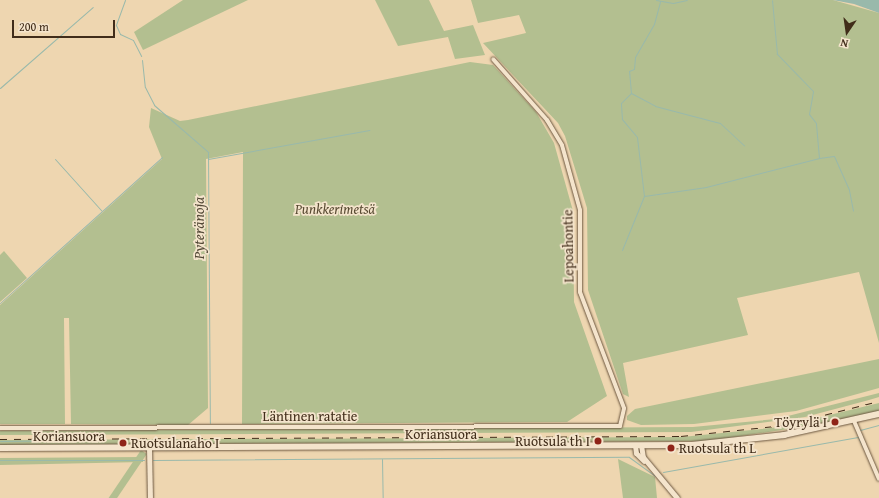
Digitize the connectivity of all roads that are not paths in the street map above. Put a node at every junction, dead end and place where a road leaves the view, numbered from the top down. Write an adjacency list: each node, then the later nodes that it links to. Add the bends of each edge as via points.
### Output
1 (493, 59): 4 (street, Lepoahontie, via 547,120 562,145 580,210 580,292 624,408)
2 (879, 414): 3 (main road, Koriansuora)
3 (854, 421): 6 (main road, Koriansuora, via 734,442); 9 (street)
4 (620, 426): 5 (street, Läntinen ratatie)
5 (0, 428)
6 (638, 445): 7 (main road, Koriansuora); 11 (street, via 638,456 649,464)
7 (149, 447): 8 (main road, Koriansuora); 10 (street)
8 (0, 448)
9 (879, 479)
10 (150, 498)
11 (677, 498)

